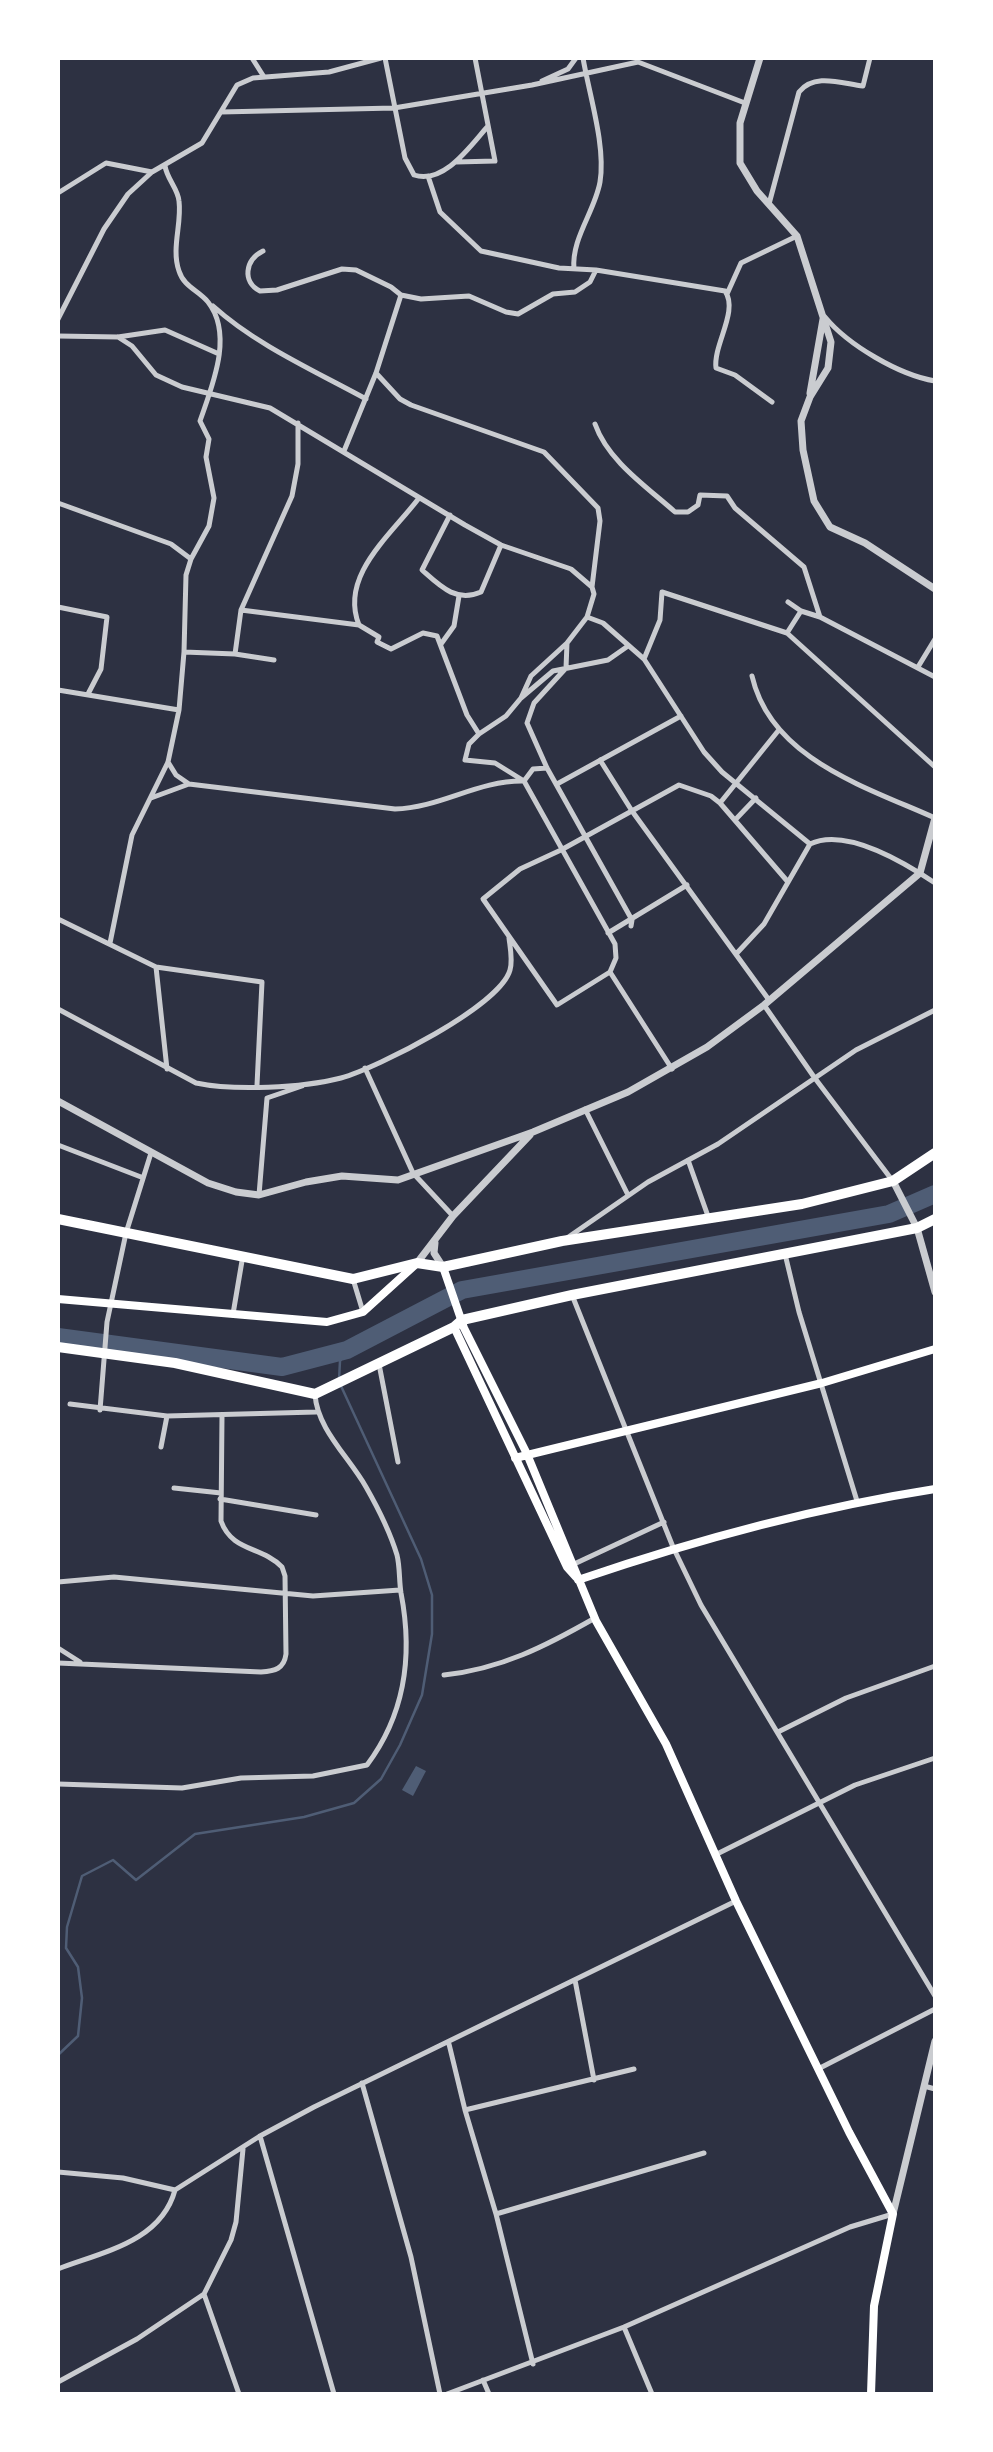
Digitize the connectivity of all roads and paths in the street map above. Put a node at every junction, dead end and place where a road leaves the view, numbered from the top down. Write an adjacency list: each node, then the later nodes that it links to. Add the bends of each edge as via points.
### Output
1 (252, 58): 9 (street)
2 (383, 58): 9 (street, via 329,72); 13 (street)
3 (475, 58): 11 (street)
4 (576, 58): 10 (street, via 568,69)
5 (583, 58): 8 (street)
6 (760, 58): 12 (street)
7 (870, 58): 21 (street, via 863,86 815,80 799,92)
8 (586, 74): 10 (street); 12 (street, via 626,63 646,63); 24 (street, via 600,153 600,180 575,252)
9 (264, 76): 14 (street, via 237,85)
10 (532, 85): 11 (street)
11 (481, 91): 13 (street); 15 (street)
12 (745, 103): 21 (street, via 738,138 740,163)
13 (394, 108): 14 (street); 19 (street, via 409,168 417,176)
14 (221, 112): 17 (street, via 199,146)
15 (488, 126): 16 (street); 16 (street, via 495,161)
16 (456, 162): 19 (street)
17 (165, 166): 18 (street); 28 (street, via 180,199 179,272 186,285)
18 (152, 172): 20 (street, via 106,163); 30 (street, via 131,190 111,218)
19 (428, 176): 24 (street, via 446,219 481,251)
20 (58, 193)
21 (769, 205): 22 (street)
22 (797, 236): 26 (street, via 740,263); 29 (street)
23 (263, 251): 27 (street, via 251,261 247,273 260,291 342,269 356,270)
24 (574, 270): 25 (street)
25 (596, 270): 26 (street, via 720,289); 27 (street, via 590,282 575,292 553,293 519,314 469,296 421,299)
26 (727, 294): 39 (street, via 716,368 741,379)
27 (401, 295): 34 (street)
28 (206, 299): 33 (street, via 217,314); 38 (street, via 226,317)
29 (822, 315): 35 (street, via 895,368); 37 (street); 37 (street, via 830,337 830,359)
30 (58, 319)
31 (58, 336): 32 (street)
32 (118, 337): 33 (street, via 165,330); 36 (street, via 132,346 156,375)
33 (219, 354): 36 (street)
34 (376, 373): 38 (street); 48 (street, via 411,405 544,452 555,461 598,508)
35 (935, 381)
36 (210, 393): 40 (street, via 270,408); 47 (street, via 200,421 209,439 206,457 214,498 209,526)
37 (810, 397): 49 (street, via 801,421 803,450 823,520)
38 (366, 399): 42 (street)
39 (772, 402)
40 (298, 423): 42 (street); 53 (street, via 292,496)
41 (595, 424): 56 (street, via 608,449 676,512 688,512 698,505 700,495 727,496 804,567)
42 (344, 451): 43 (street)
43 (419, 498): 45 (street); 57 (street, via 358,579 354,616)
44 (58, 503): 47 (street, via 171,544)
45 (450, 515): 46 (street); 50 (street, via 422,570)
46 (501, 545): 48 (street, via 571,569); 50 (street, via 481,592)
47 (191, 559): 63 (street, via 185,584)
48 (592, 587): 55 (street)
49 (935, 589)
50 (459, 596): 61 (street, via 454,626)
51 (788, 602): 54 (street)
52 (58, 607): 72 (street, via 107,617 100,669)
53 (241, 610): 57 (street); 64 (street)
54 (801, 611): 56 (street); 58 (street)
55 (587, 617): 60 (street); 62 (street, via 603,623)
56 (820, 617): 67 (street)
57 (359, 625): 61 (street, via 388,648 427,633)
58 (787, 633): 65 (street, via 662,592 660,620); 80 (street)
59 (935, 639): 67 (street)
60 (567, 643): 68 (street); 73 (street, via 531,676)
61 (442, 644): 77 (street, via 467,715)
62 (628, 646): 65 (street); 68 (street, via 608,660)
63 (184, 652): 64 (street); 74 (street)
64 (235, 654): 66 (street)
65 (644, 659): 75 (street)
66 (274, 660)
67 (918, 667): 70 (street)
68 (566, 668): 73 (street, via 553,671); 81 (street, via 534,703 528,719)
69 (752, 676): 76 (street)
70 (935, 677)
71 (58, 690): 72 (street)
72 (88, 694): 74 (street)
73 (521, 698): 77 (street)
74 (178, 710): 79 (street)
75 (681, 716): 78 (street); 84 (street, via 704,752)
76 (778, 731): 84 (street); 90 (street, via 837,775)
77 (479, 734): 82 (street, via 469,744 466,761 495,763)
78 (600, 760): 85 (street); 89 (street)
79 (168, 762): 83 (street); 86 (street)
80 (935, 766)
81 (547, 768): 82 (street, via 533,769); 85 (street)
82 (524, 781): 83 (street, via 489,784 416,808 395,809); 94 (street)
83 (189, 784): 86 (street)
84 (737, 784): 87 (street); 88 (street)
85 (557, 785): 92 (street)
86 (150, 798): 103 (street, via 132,835)
87 (756, 798): 91 (street); 93 (street)
88 (720, 803): 89 (street, via 679,785); 91 (street)
89 (632, 811): 92 (street); 98 (street)
90 (935, 818): 95 (street)
91 (736, 819): 96 (street)
92 (585, 837): 94 (street); 100 (street)
93 (810, 844): 95 (street, via 822,839 861,845); 96 (street)
94 (561, 850): 101 (street); 102 (street, via 520,869 482,899)
95 (919, 873): 97 (street); 107 (street)
96 (789, 883): 104 (street, via 764,924)
97 (935, 883)
98 (687, 885): 100 (street); 104 (street)
99 (58, 919): 103 (street)
100 (632, 923): 101 (street)
101 (608, 933): 106 (street, via 617,951)
102 (509, 936): 106 (street, via 557,1005); 110 (street, via 510,971 494,994 424,1040)
103 (110, 943): 105 (street)
104 (737, 953): 107 (street)
105 (156, 967): 111 (street); 115 (street, via 262,982)
106 (610, 972): 112 (street)
107 (767, 1003): 112 (street); 113 (street)
108 (58, 1009): 111 (street)
109 (935, 1010): 113 (street)
110 (365, 1068): 114 (street, via 342,1078); 123 (street)
111 (167, 1069): 115 (street, via 209,1085)
112 (672, 1069): 117 (street)
113 (814, 1077): 122 (street); 125 (street)
114 (311, 1082): 115 (street); 126 (street, via 267,1098)
115 (257, 1085)
116 (58, 1101): 120 (street)
117 (585, 1109): 118 (street); 127 (street)
118 (533, 1132): 123 (street); 128 (street)
119 (58, 1145): 124 (street)
120 (151, 1153): 124 (street); 126 (street, via 221,1189)
121 (935, 1153): 125 (highway)
122 (688, 1160): 127 (street); 130 (street)
123 (413, 1173): 126 (street, via 391,1181 342,1176); 128 (street)
124 (141, 1177): 133 (street)
125 (895, 1184): 130 (highway); 132 (street)
126 (259, 1195)
127 (628, 1195): 135 (street)
128 (453, 1216): 134 (street)
129 (58, 1219): 133 (highway)
130 (709, 1219): 135 (highway)
131 (935, 1219): 132 (highway)
132 (915, 1224): 136 (highway); 141 (street)
133 (125, 1233): 137 (highway); 144 (street)
134 (435, 1241): 138 (street); 139 (street, via 434,1253)
135 (562, 1241): 139 (highway)
136 (785, 1254): 142 (highway); 152 (street)
137 (243, 1255): 140 (highway); 146 (street)
138 (417, 1263): 139 (highway); 140 (highway); 145 (main road)
139 (443, 1267): 147 (main road, via 458,1307)
140 (353, 1279): 145 (street)
141 (935, 1292)
142 (572, 1295): 147 (highway); 159 (street)
143 (58, 1298): 144 (main road)
144 (113, 1303): 146 (main road); 150 (street)
145 (363, 1312): 146 (main road, via 314,1323)
146 (233, 1315)
147 (458, 1323): 151 (highway); 161 (main road); 162 (main road)
148 (58, 1347): 150 (highway)
149 (935, 1349): 152 (main road)
150 (103, 1350): 153 (highway); 155 (street)
151 (379, 1364): 153 (highway); 163 (street)
152 (822, 1383): 159 (main road); 167 (street)
153 (315, 1394): 156 (street)
154 (70, 1404): 155 (street)
155 (100, 1410): 157 (street)
156 (316, 1412): 158 (street); 174 (street, via 383,1518 397,1557)
157 (167, 1416): 158 (street); 160 (street)
158 (222, 1416): 166 (street)
159 (626, 1431): 161 (main road); 169 (street)
160 (161, 1447)
161 (527, 1454): 162 (main road); 171 (main road)
162 (515, 1458): 171 (main road)
163 (398, 1462)
164 (174, 1488): 166 (street)
165 (935, 1489): 167 (main road)
166 (220, 1496): 168 (street); 175 (street, via 227,1535 278,1562 285,1576)
167 (857, 1501): 170 (main road)
168 (316, 1515)
169 (664, 1522): 170 (street); 171 (street)
170 (673, 1547): 172 (main road); 182 (street, via 701,1605)
171 (571, 1566): 172 (main road)
172 (578, 1580): 176 (main road)
173 (58, 1582): 175 (street, via 114,1577)
174 (400, 1590): 175 (street); 184 (street, via 407,1619 406,1679 382,1745 367,1765 313,1776 241,1778 182,1788)
175 (285, 1594): 179 (street, via 286,1654 279,1669 261,1672)
176 (595, 1618): 181 (street, via 536,1652 503,1664); 186 (main road, via 666,1744)
177 (58, 1648): 179 (street)
178 (58, 1663): 179 (street)
179 (82, 1663)
180 (935, 1666): 182 (street, via 846,1698)
181 (444, 1675)
182 (778, 1732): 185 (street)
183 (935, 1758): 185 (street)
184 (58, 1784)
185 (819, 1802): 186 (street); 189 (street)
186 (715, 1855): 187 (main road)
187 (736, 1901): 188 (street); 194 (main road)
188 (575, 1980): 192 (street); 195 (street)
189 (935, 1996)
190 (935, 2009): 194 (street)
191 (935, 2041): 197 (street)
192 (449, 2043): 196 (street); 199 (street)
193 (635, 2069): 195 (street)
194 (818, 2069): 206 (main road)
195 (594, 2080): 199 (street)
196 (362, 2082): 200 (street); 215 (street, via 411,2258)
197 (924, 2086): 198 (street); 206 (street)
198 (935, 2089)
199 (465, 2110): 205 (street)
200 (260, 2136): 201 (street); 214 (street)
201 (243, 2149): 204 (street); 208 (street, via 234,2231)
202 (704, 2153): 205 (street)
203 (58, 2172): 204 (street, via 123,2178)
204 (175, 2190): 207 (street, via 171,2207 141,2238)
205 (496, 2214): 210 (street)
206 (893, 2214): 209 (street, via 850,2227); 219 (main road, via 874,2306)
207 (58, 2269)
208 (204, 2294): 212 (street, via 137,2339); 213 (street)
209 (624, 2327): 210 (street); 218 (street)
210 (533, 2364): 211 (street)
211 (483, 2380): 216 (street); 217 (street)
212 (58, 2382)
213 (239, 2394)
214 (334, 2394)
215 (440, 2394)
216 (447, 2394)
217 (489, 2394)
218 (652, 2394)
219 (871, 2394)

